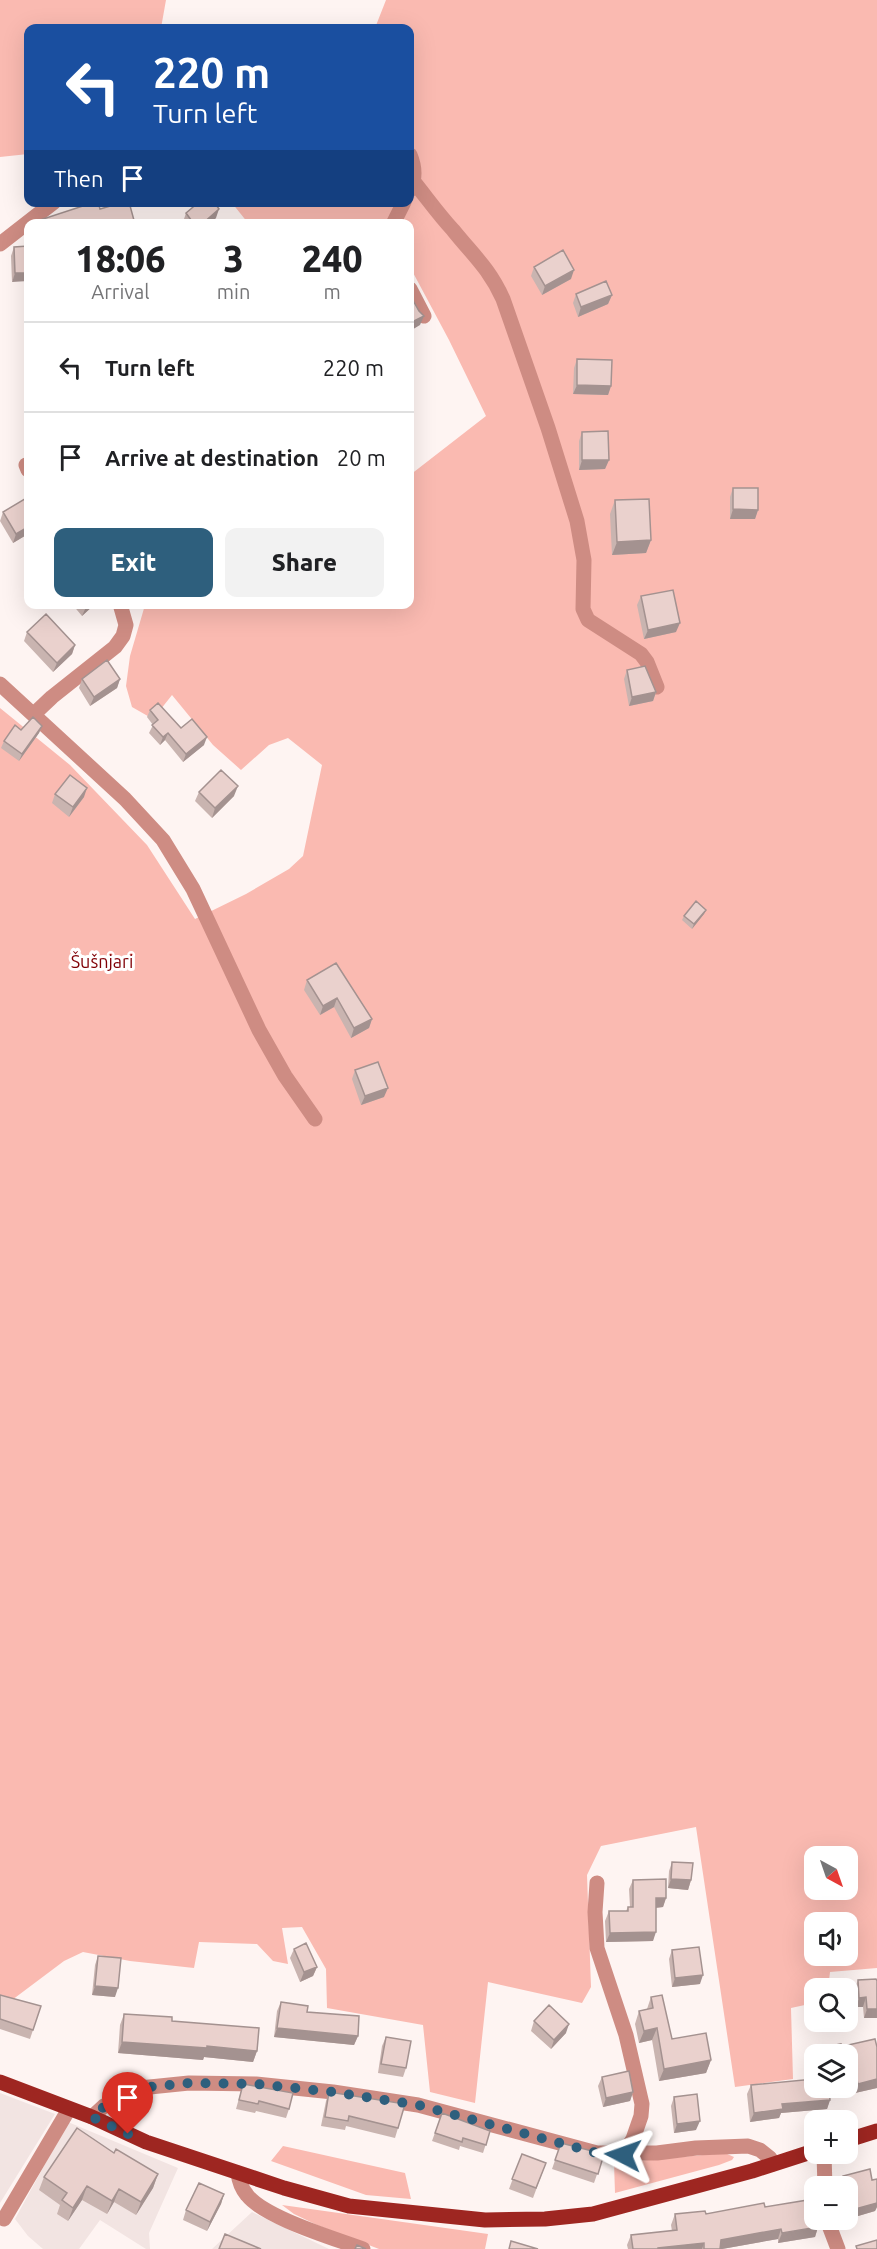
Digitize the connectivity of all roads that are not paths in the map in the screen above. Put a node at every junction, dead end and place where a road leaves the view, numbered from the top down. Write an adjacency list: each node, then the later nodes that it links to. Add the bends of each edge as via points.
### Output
1 (414, 188): 10 (street, via 479,258 503,299 577,521 584,560 583,609 588,620 641,654)
2 (48, 207): 3 (street)
3 (32, 219)
4 (24, 225): 5 (street)
5 (0, 244)
6 (414, 297): 7 (street)
7 (424, 316)
8 (121, 609): 11 (street, via 126,625 115,647)
9 (0, 684): 11 (street)
10 (657, 687)
11 (34, 714): 12 (street, via 163,840 194,889 259,1030)
12 (315, 1119)
13 (597, 1883): 20 (street, via 597,1948 626,2035 642,2104 633,2139)
14 (0, 2082): 15 (main road)
15 (69, 2109): 16 (main road); 23 (street)
16 (92, 2117): 20 (street, via 140,2088 189,2083 256,2084 418,2105 597,2153); 22 (main road, via 146,2142)
17 (877, 2131): 18 (main road)
18 (858, 2137)
19 (804, 2154): 21 (main road)
20 (623, 2155): 21 (street, via 748,2146 760,2150)
21 (772, 2164): 22 (main road, via 593,2214 545,2219 485,2220 349,2206)
22 (238, 2174): 25 (street, via 248,2197 264,2209)
23 (3, 2219)
24 (831, 2230): 26 (street)
25 (363, 2249)
26 (838, 2249)

